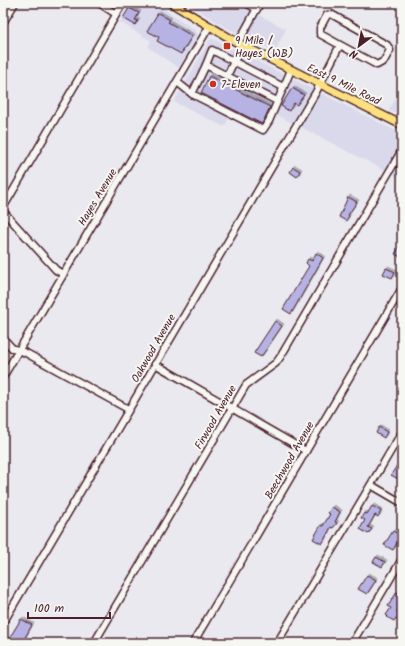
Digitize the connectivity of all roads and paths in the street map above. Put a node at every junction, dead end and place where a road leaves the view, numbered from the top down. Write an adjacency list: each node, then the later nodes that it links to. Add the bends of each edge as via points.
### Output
1 (15, 3): 9 (street)
2 (99, 3): 6 (street)
3 (123, 3): 8 (street)
4 (246, 3): 7 (street)
5 (176, 4): 10 (main road, East 9 Mile Road)
6 (106, 5): 8 (street)
7 (258, 6): 11 (street)
8 (116, 14): 24 (street)
9 (3, 23)
10 (209, 26): 11 (main road, East 9 Mile Road); 17 (street, Hayes Avenue)
11 (240, 44): 13 (street); 15 (main road, East 9 Mile Road)
12 (340, 45): 12 (street, via 320,34 320,28 327,15 331,14 380,41 390,50 384,61 377,65); 18 (street, Oakwood Avenue)
13 (234, 61): 14 (street, via 212,50); 16 (street); 19 (street)
14 (206, 65): 16 (street); 20 (street)
15 (291, 70): 18 (main road, East 9 Mile Road); 19 (street)
16 (227, 76): 21 (street)
17 (177, 82): 20 (street); 26 (street, Hayes Avenue)
18 (319, 84): 22 (main road, East 9 Mile Road); 30 (street, Oakwood Avenue)
19 (283, 87): 21 (street)
20 (192, 94): 21 (street, via 263,130)
21 (277, 101)
22 (402, 125)
23 (402, 150): 33 (street, Firwood Avenue, via 281,356 276,363 249,381)
24 (3, 208)
25 (3, 211): 26 (street, via 56,270)
26 (63, 274): 29 (street, Hayes Avenue)
27 (402, 288): 35 (street, Beechwood Avenue)
28 (3, 338): 29 (street, via 12,348)
29 (19, 350): 31 (street, Hayes Avenue); 32 (street)
30 (155, 364): 32 (street, Oakwood Avenue); 33 (street)
31 (3, 377)
32 (128, 409): 39 (street, Oakwood Avenue)
33 (232, 409): 35 (street); 40 (street, Firwood Avenue)
34 (402, 432): 36 (street)
35 (306, 451): 41 (street, Beechwood Avenue)
36 (371, 485): 37 (street); 42 (street)
37 (402, 503)
38 (402, 559): 43 (street)
39 (3, 623)
40 (94, 643)
41 (193, 643)
42 (277, 643)
43 (352, 643)

